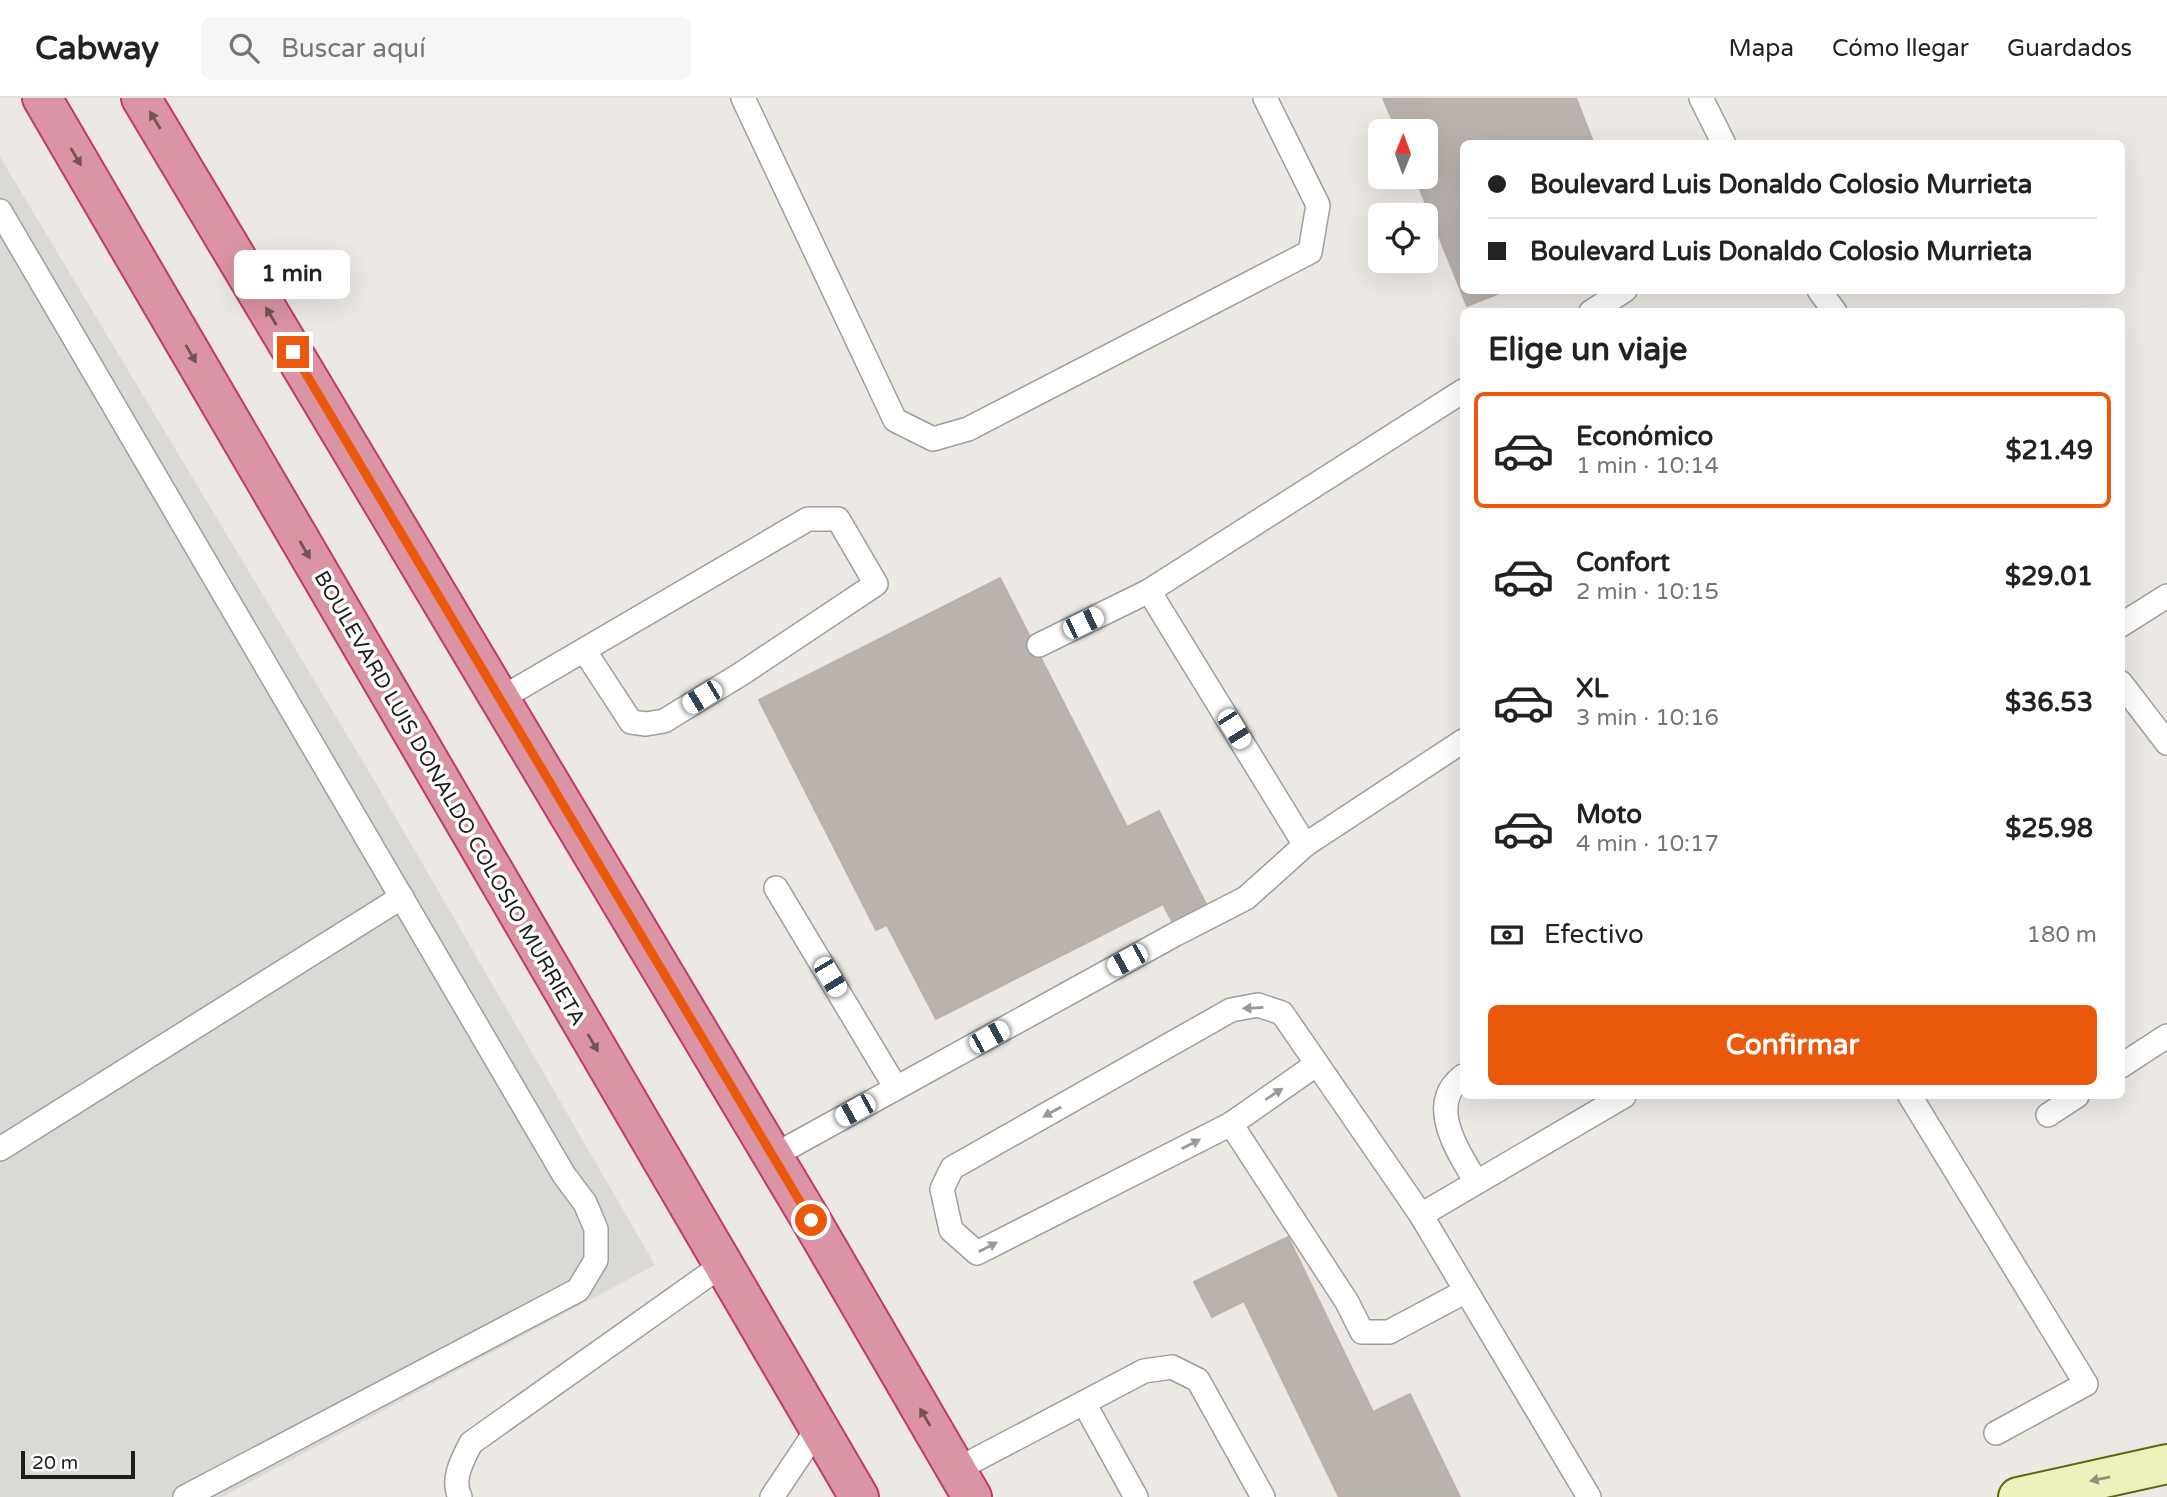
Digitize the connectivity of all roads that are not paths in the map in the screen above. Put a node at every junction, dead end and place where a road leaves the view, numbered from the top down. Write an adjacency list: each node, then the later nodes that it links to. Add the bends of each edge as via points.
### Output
1 (42, 98): 37 (highway, BOULEVARD LUIS DONALDO COLOSIO MURRIETA, one-way to 37)
2 (141, 98): 17 (highway, one-way to 2)
3 (743, 98): 4 (lane, via 895,420 933,439 968,429 1310,252 1318,205)
4 (1265, 98)
5 (1701, 98): 6 (lane)
6 (1722, 140)
7 (0, 211): 22 (lane)
8 (1619, 294): 9 (lane)
9 (1597, 308)
10 (1460, 393): 11 (lane)
11 (1149, 591): 14 (lane); 20 (lane)
12 (2167, 596): 13 (lane)
13 (2125, 622)
14 (1039, 645)
15 (584, 650): 15 (lane, via 631,722 664,721 876,584 838,519 808,519); 17 (lane)
16 (2125, 688): 19 (lane)
17 (500, 699): 34 (highway)
18 (1460, 743): 20 (lane)
19 (2167, 743)
20 (1305, 845): 27 (lane, via 1246,898)
21 (776, 888): 27 (lane)
22 (402, 897): 33 (lane); 44 (lane, via 564,1175 585,1203 596,1228 596,1260 578,1290)
23 (2167, 1036): 24 (lane)
24 (2125, 1063)
25 (1317, 1064): 32 (lane, one-way to 25); 32 (lane, one-way to 32, via 1282,1013 1258,1005 1231,1010 952,1168 942,1189 951,1230 977,1253); 36 (lane)
26 (1460, 1078): 35 (lane, via 1446,1106 1448,1134)
27 (896, 1088): 34 (lane)
28 (1619, 1099): 35 (lane)
29 (1912, 1099): 41 (lane, via 2086,1384)
30 (2072, 1099): 31 (lane)
31 (2048, 1115)
32 (1231, 1124): 38 (lane, via 1362,1332 1389,1332)
33 (0, 1149)
34 (773, 1156): 43 (highway, one-way to 34)
35 (1476, 1182): 36 (lane)
36 (1421, 1215): 38 (lane)
37 (722, 1265): 40 (highway, BOULEVARD LUIS DONALDO COLOSIO MURRIETA); 45 (lane, via 471,1443 460,1465 456,1489)
38 (1466, 1291): 50 (lane)
39 (1084, 1403): 43 (lane); 48 (lane); 49 (lane, via 1144,1371 1172,1367 1198,1380)
40 (818, 1428): 46 (lane); 47 (highway, BOULEVARD LUIS DONALDO COLOSIO MURRIETA)
41 (1996, 1433)
42 (2167, 1464): 51 (street, one-way to 51)
43 (964, 1483)
44 (185, 1497)
45 (460, 1497)
46 (772, 1497)
47 (859, 1497)
48 (1136, 1497)
49 (1263, 1497)
50 (1589, 1497)
51 (2018, 1497)

